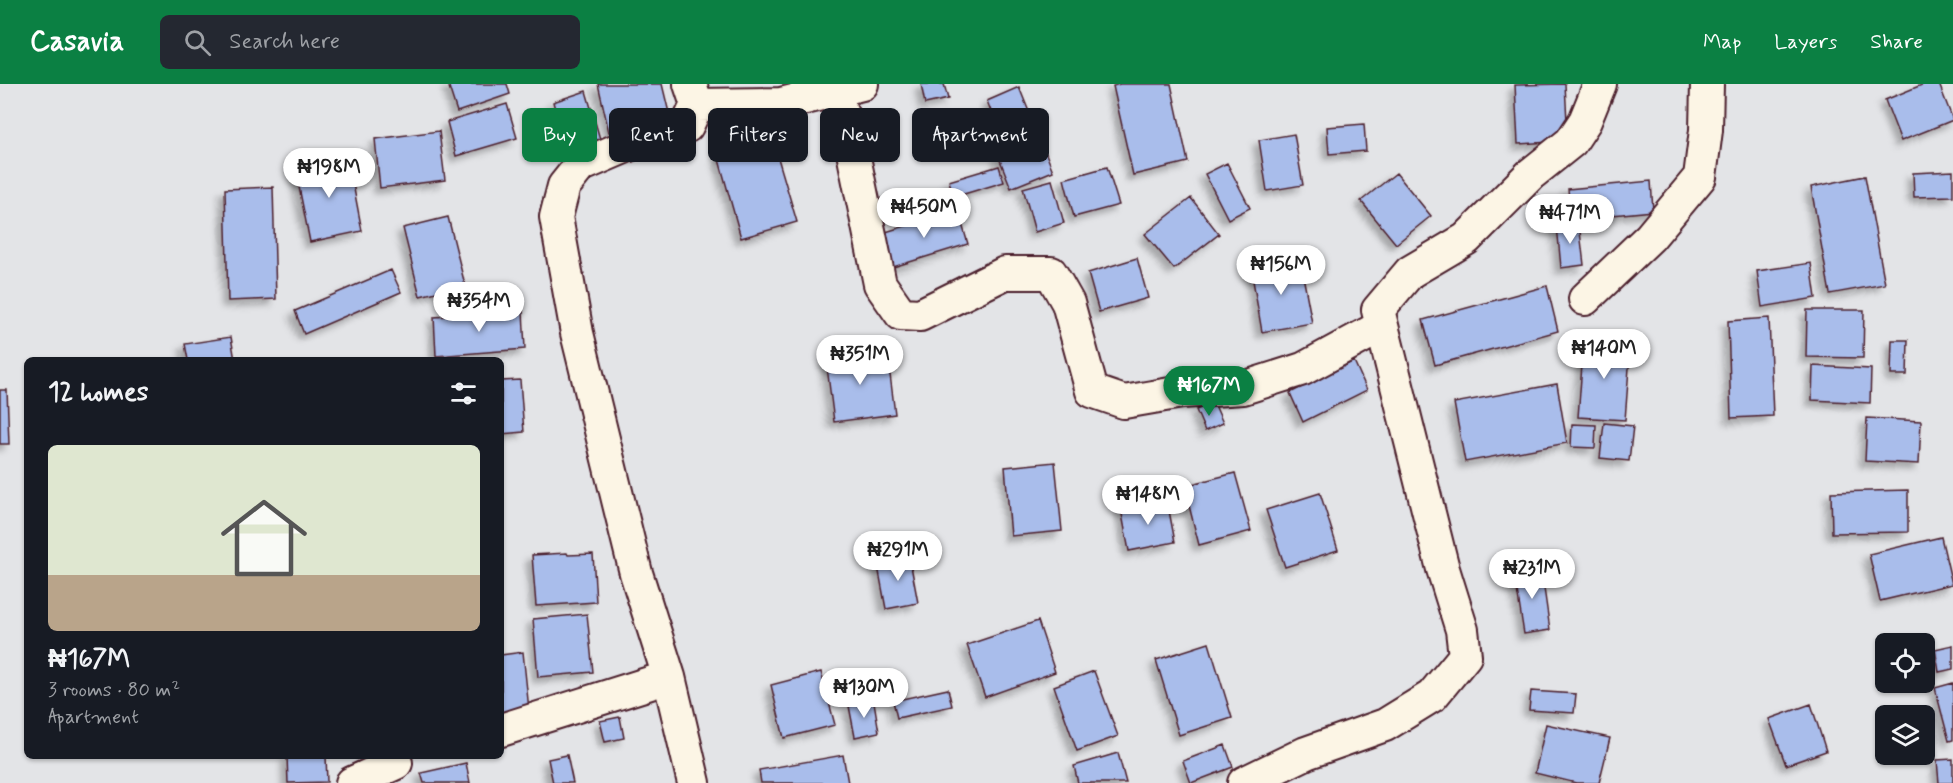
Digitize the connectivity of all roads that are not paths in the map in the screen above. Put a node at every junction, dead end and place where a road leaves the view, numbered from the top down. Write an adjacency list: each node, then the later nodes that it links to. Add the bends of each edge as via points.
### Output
1 (1600, 84): 6 (street, via 1585,121 1571,141 1531,174 1466,239 1410,272 1378,310)
2 (1707, 84): 5 (street, via 1700,177 1650,237)
3 (848, 88): 4 (street, via 781,104); 6 (street, via 849,133 880,284 901,314 920,315 1005,273 1051,273 1068,303 1092,391 1124,402 1182,392 1243,388 1303,369)
4 (694, 95): 7 (street, via 687,126 652,135 580,166 564,186 556,217 577,333 633,562)
5 (1585, 299)
6 (1382, 326): 12 (street, via 1462,630 1465,656 1432,696 1385,725 1306,753)
7 (669, 677): 8 (street); 11 (street)
8 (504, 729)
9 (404, 767): 10 (street)
10 (352, 783)
11 (694, 783)
12 (1244, 783)

